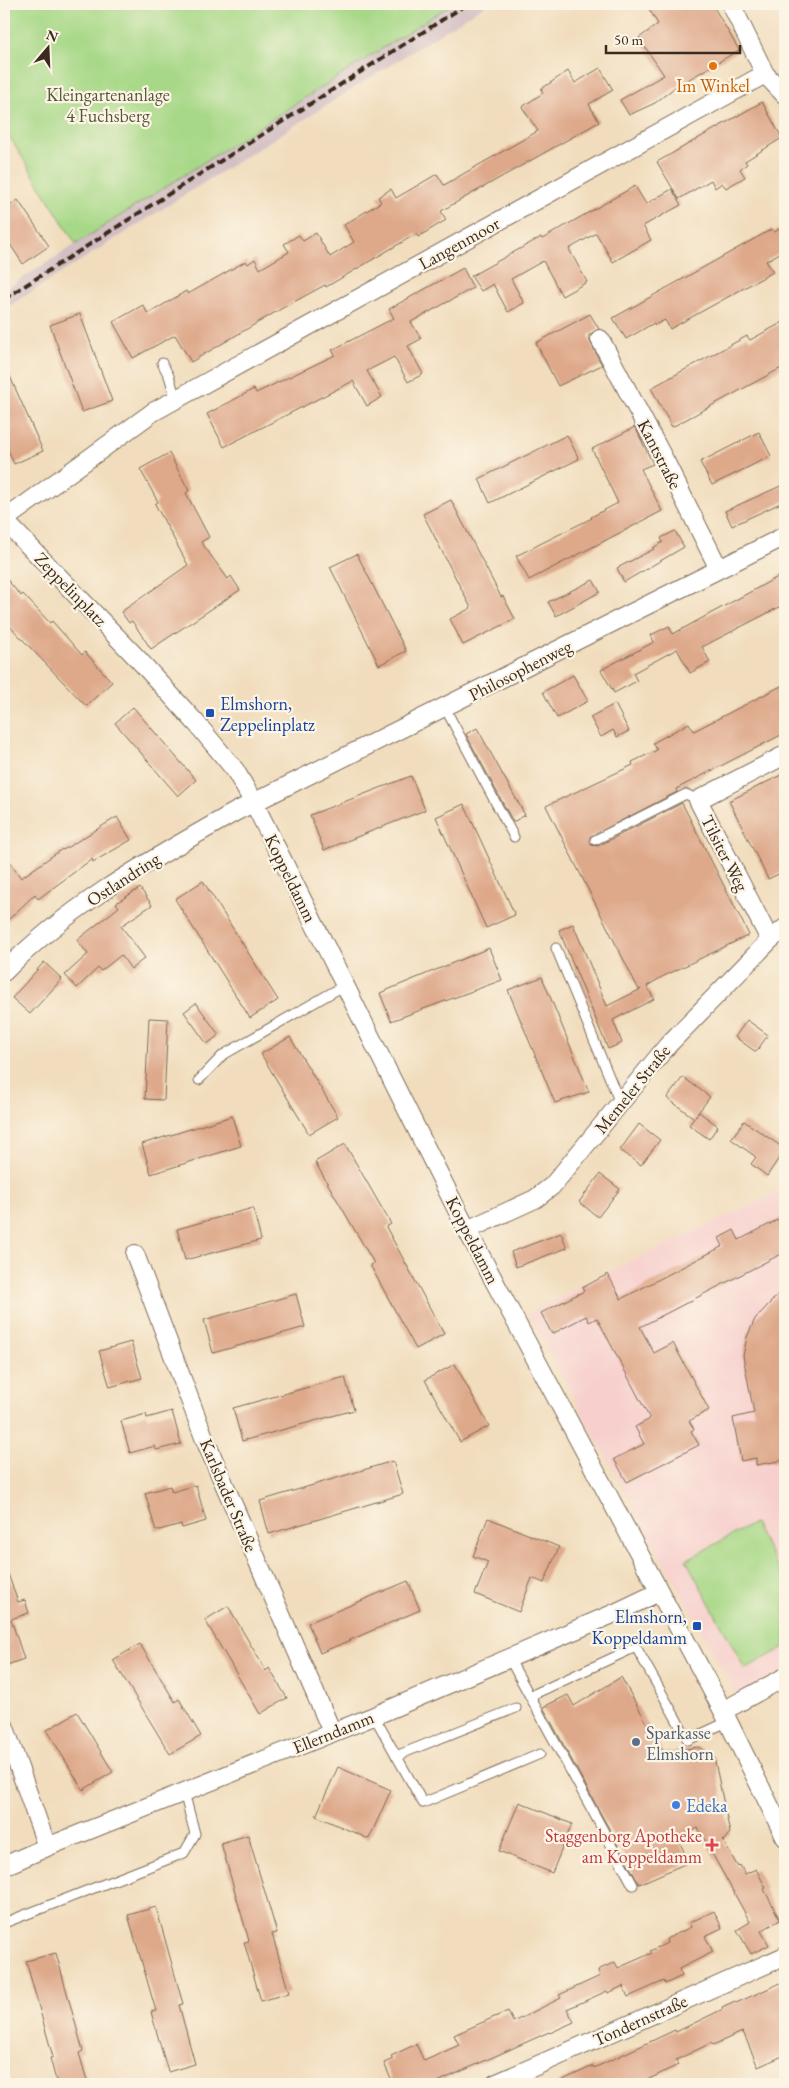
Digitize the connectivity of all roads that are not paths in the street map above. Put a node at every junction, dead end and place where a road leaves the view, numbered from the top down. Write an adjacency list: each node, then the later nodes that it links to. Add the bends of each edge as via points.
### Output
1 (731, 4): 2 (street)
2 (765, 74): 3 (street); 6 (street, Langenmoor)
3 (785, 95)
4 (600, 339): 10 (street, Kantstraße)
5 (162, 363): 6 (lane)
6 (176, 399): 7 (street, Langenmoor)
7 (153, 412): 8 (street, Zeppelinplatz)
8 (4, 520): 11 (street, Zeppelinplatz)
9 (785, 536): 10 (street, Philosophenweg)
10 (719, 570): 12 (street, Philosophenweg)
11 (138, 659): 15 (street, Koppeldamm, via 235,770)
12 (444, 708): 15 (street, Philosophenweg); 16 (lane)
13 (785, 755): 14 (street, Tilsiter Weg)
14 (698, 800): 17 (lane, via 686,794); 19 (street, Tilsiter Weg)
15 (254, 803): 21 (street, Ostlandring, via 152,859 99,894 56,924); 22 (street, Koppeldamm)
16 (514, 837)
17 (595, 840)
18 (785, 928): 19 (street, Memeler Straße)
19 (770, 940): 24 (street, Memeler Straße, via 668,1045)
20 (556, 948): 24 (lane)
21 (4, 972)
22 (344, 984): 23 (lane, via 223,1055); 25 (street, Koppeldamm)
23 (199, 1080)
24 (620, 1103): 25 (street, Memeler Straße, via 552,1186 535,1199)
25 (467, 1230): 27 (street, Koppeldamm)
26 (136, 1254): 35 (street, Karlsbader Straße, via 205,1440)
27 (659, 1592): 28 (street, Ellerndamm); 33 (street, Koppeldamm)
28 (509, 1658): 30 (lane); 32 (street, Ellerndamm)
29 (785, 1677): 33 (street)
30 (530, 1696): 33 (lane, via 636,1647 688,1740); 42 (lane)
31 (516, 1708): 37 (lane)
32 (374, 1716): 35 (street, Ellerndamm); 37 (lane)
33 (725, 1717): 39 (street, Koppeldamm)
34 (4, 1725): 40 (street)
35 (332, 1732): 38 (street, Ellerndamm)
36 (540, 1754): 37 (lane, via 423,1802)
37 (396, 1756)
38 (184, 1792): 40 (street, Ellerndamm); 43 (lane, via 195,1834 184,1853)
39 (785, 1837)
40 (47, 1847): 41 (street, Ellerndamm)
41 (4, 1866)
42 (633, 1885)
43 (4, 1923)
44 (785, 1956): 45 (street, Tondernstraße)
45 (494, 2084)

